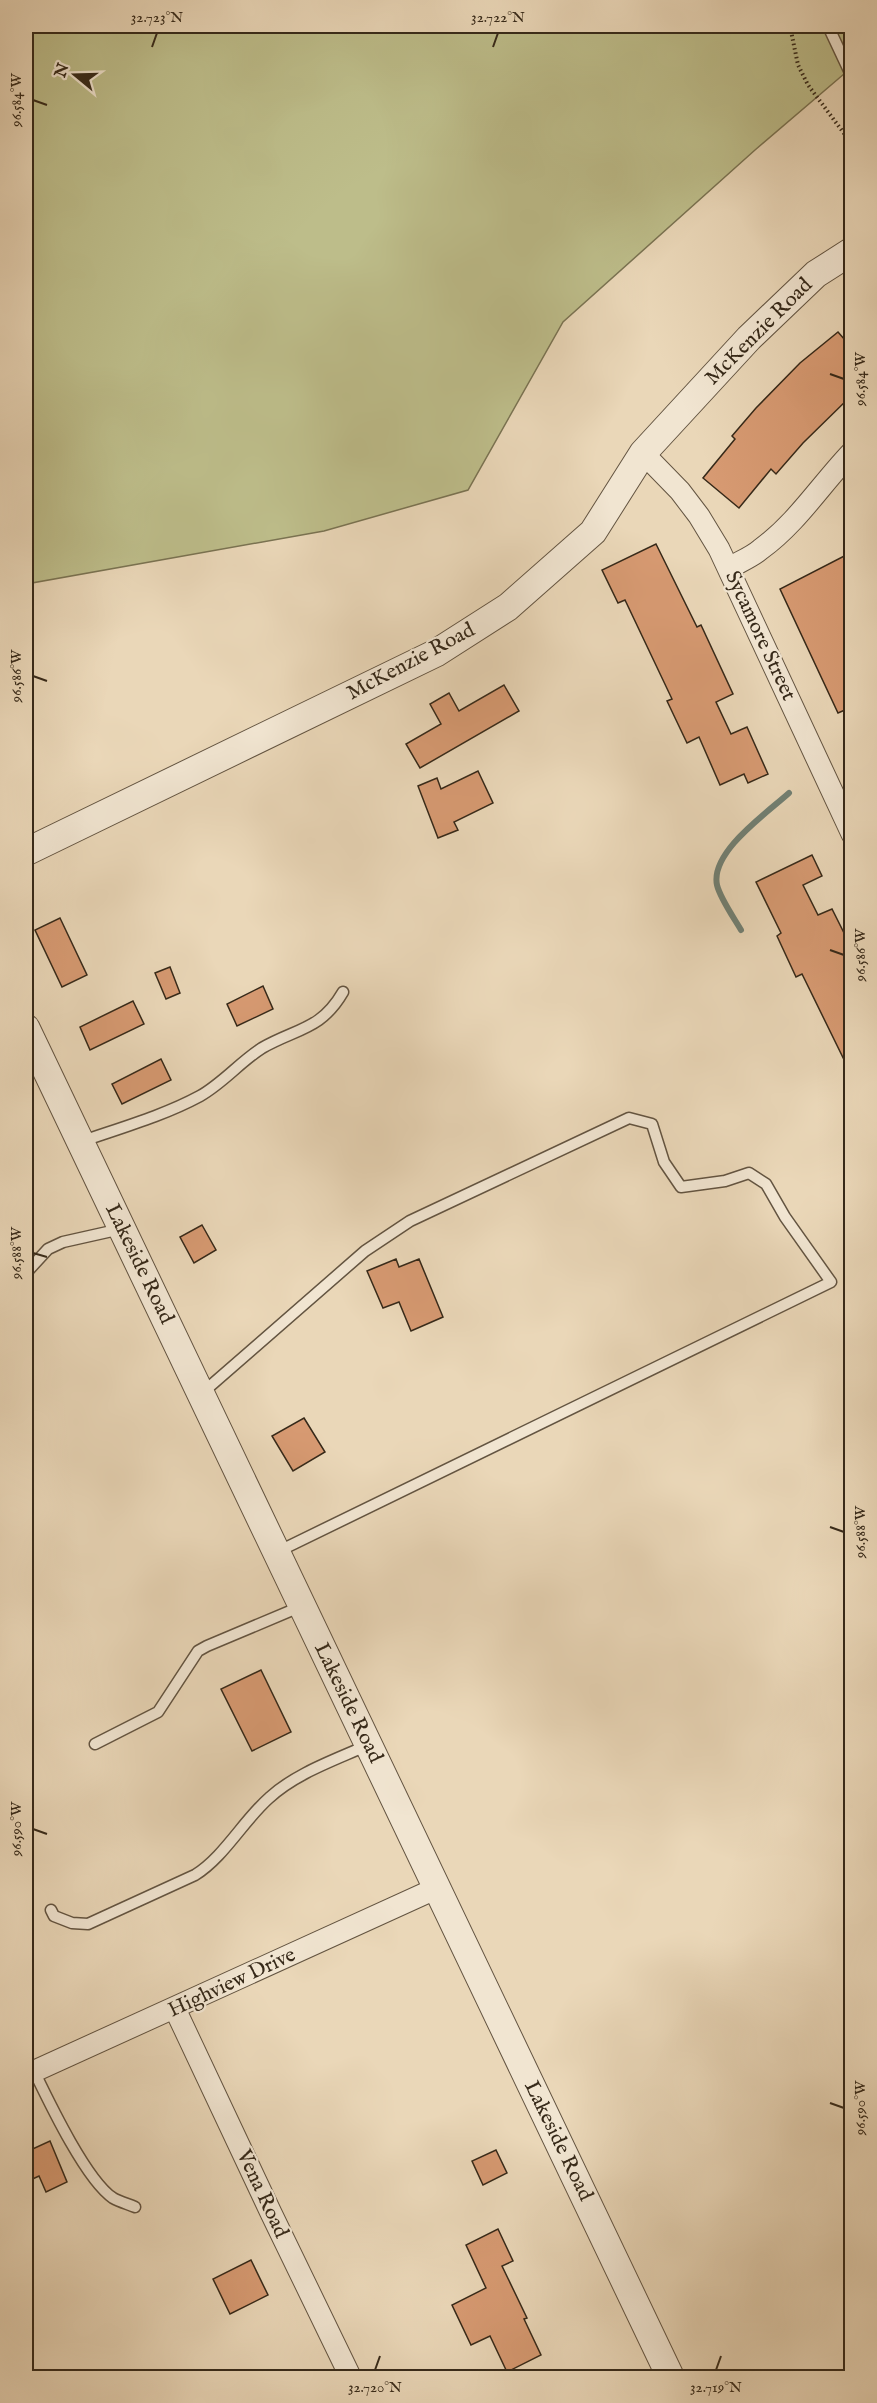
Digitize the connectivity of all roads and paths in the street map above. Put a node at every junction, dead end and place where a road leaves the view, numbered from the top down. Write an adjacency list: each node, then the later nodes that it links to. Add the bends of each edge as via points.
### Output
1 (790, 26): 4 (path, via 798,65 808,85)
2 (828, 26): 3 (lane)
3 (852, 77)
4 (852, 144)
5 (852, 251): 7 (street, McKenzie Road, via 816,274 749,338)
6 (852, 452): 8 (street, via 795,518 761,549)
7 (643, 453): 8 (street, Sycamore Street, via 699,516); 10 (street, McKenzie Road, via 592,532 508,607 436,653)
8 (729, 568): 9 (street, Sycamore Street)
9 (852, 834)
10 (26, 852)
11 (343, 992): 13 (lane, via 333,1009 319,1021 262,1049 203,1094 181,1106)
12 (26, 1028): 13 (street, Lakeside Road)
13 (80, 1142): 14 (street, Lakeside Road)
14 (122, 1229): 15 (lane, via 63,1242 48,1249); 16 (street, Lakeside Road)
15 (26, 1273)
16 (201, 1394): 17 (street, Lakeside Road); 17 (lane, via 365,1251 410,1221 630,1118 652,1124 664,1162 681,1187 749,1173 766,1184 831,1281)
17 (276, 1552): 18 (street, Lakeside Road)
18 (302, 1606): 19 (lane, via 198,1651 158,1712); 20 (street, Lakeside Road)
19 (95, 1744)
20 (368, 1745): 21 (street, Lakeside Road); 22 (lane, via 286,1785 236,1832 210,1866 195,1875 88,1924 72,1923 54,1916)
21 (437, 1888): 23 (street, Highview Drive); 27 (street, Lakeside Road)
22 (51, 1910)
23 (175, 2009): 24 (street, Highview Drive); 26 (street, Vena Road)
24 (30, 2073): 25 (lane, via 90,2172 112,2197)
25 (135, 2207)
26 (351, 2378)
27 (671, 2378)

